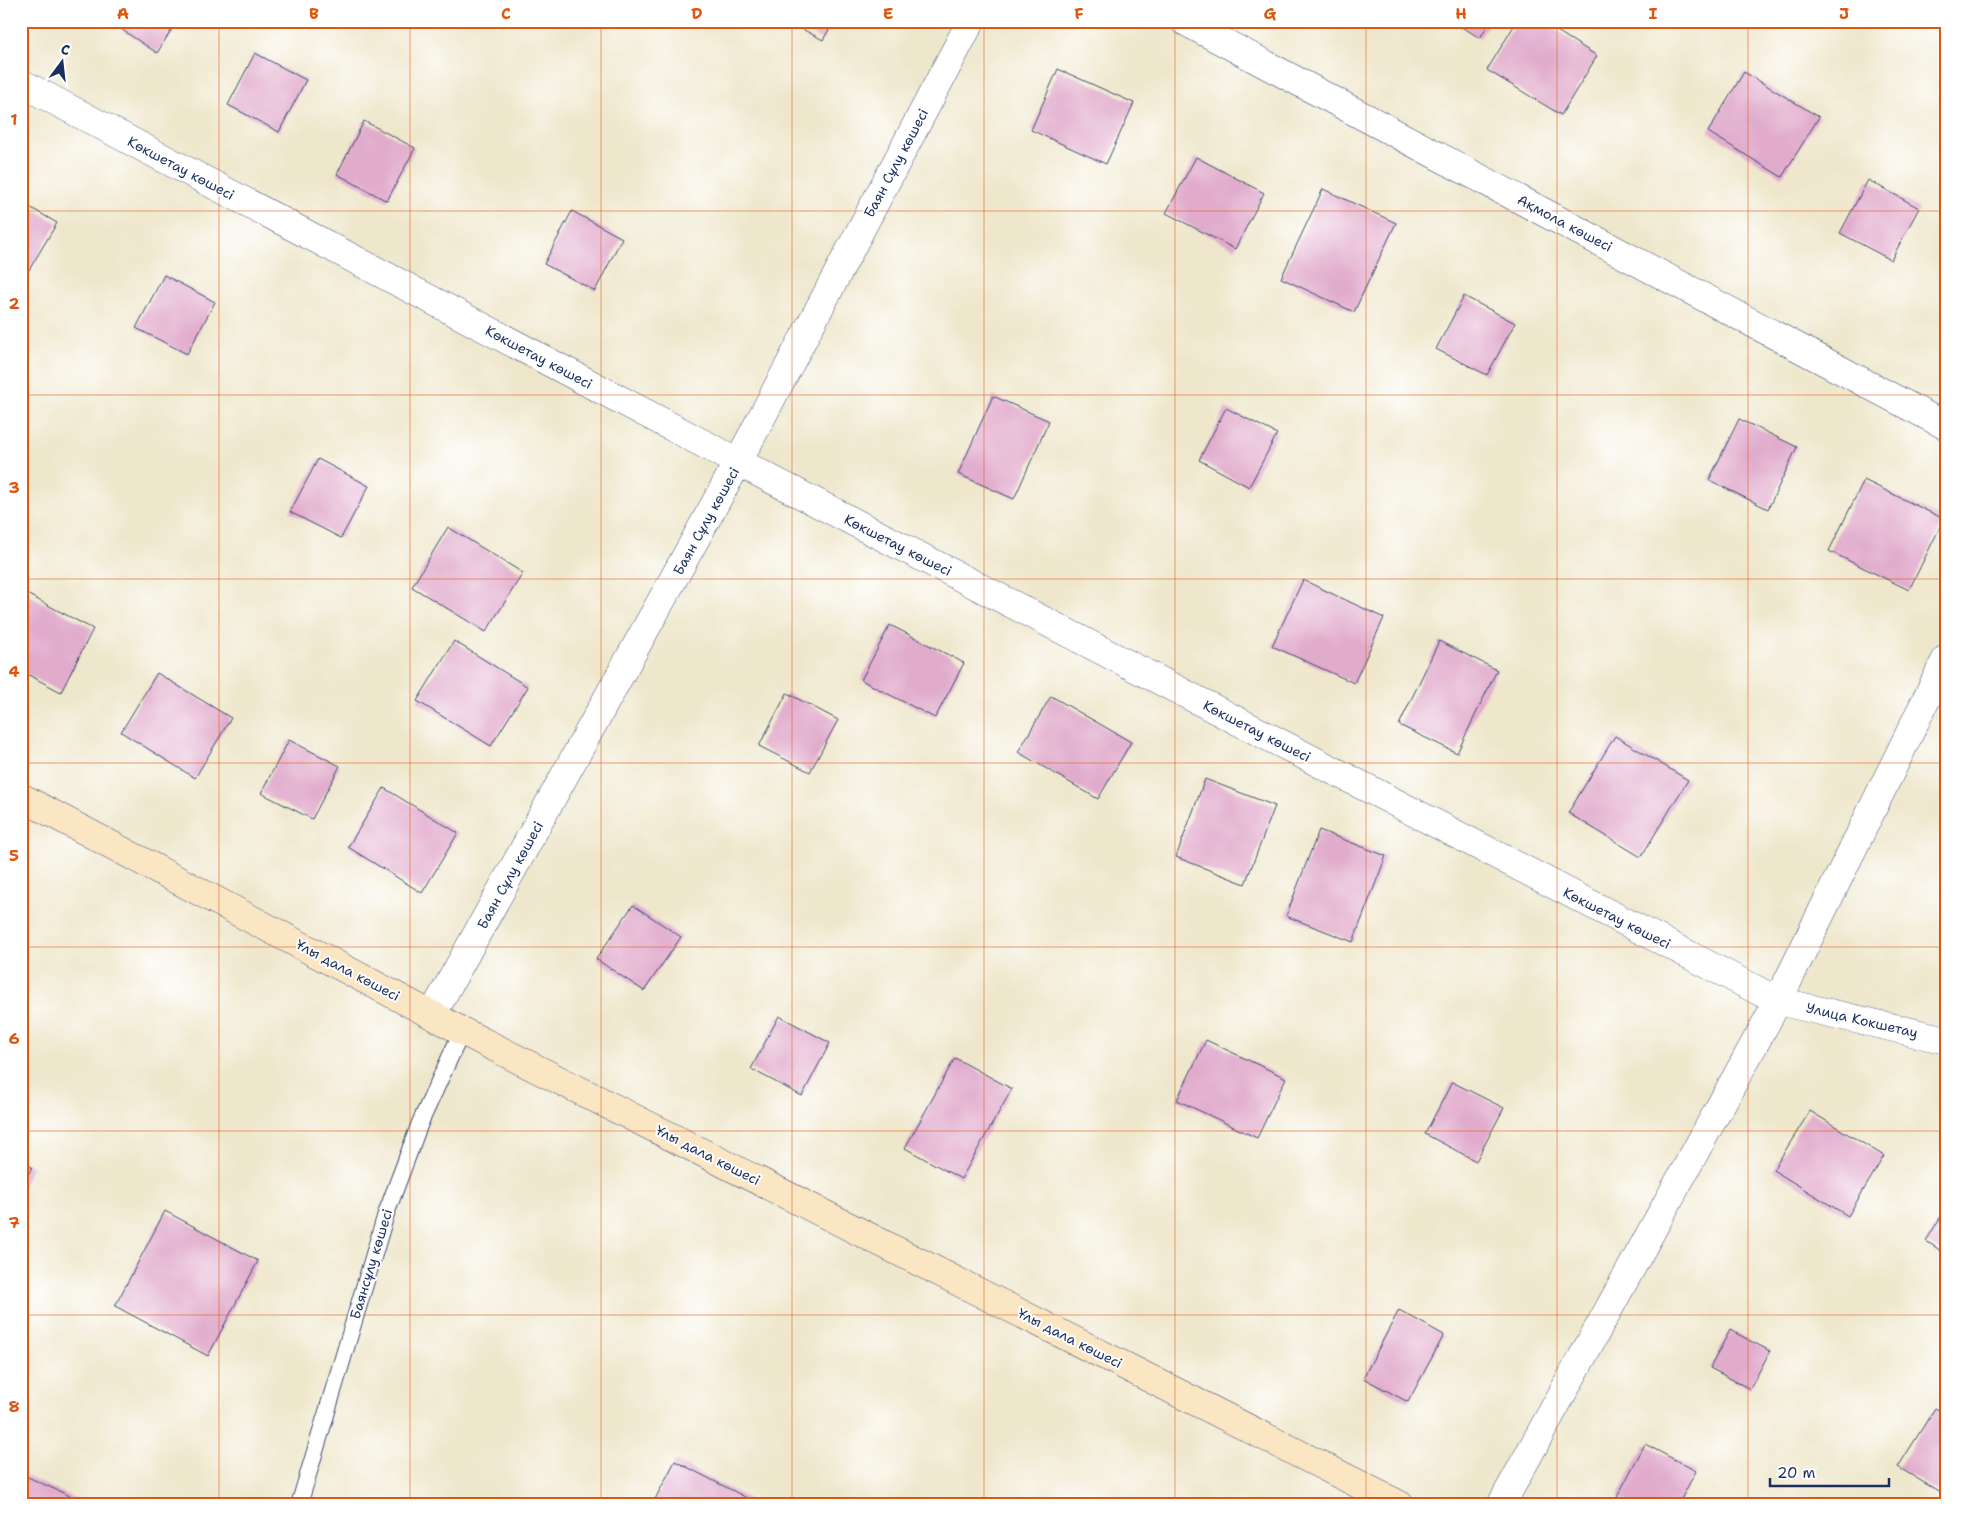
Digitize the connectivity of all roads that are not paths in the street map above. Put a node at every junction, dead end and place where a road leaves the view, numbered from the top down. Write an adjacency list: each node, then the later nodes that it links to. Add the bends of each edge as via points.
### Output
1 (971, 21): 5 (street, Баян Сұлу көшесі)
2 (1184, 21): 4 (street, Ақмола көшесі)
3 (21, 83): 5 (street, Көкшетау көшесі)
4 (1946, 426)
5 (738, 462): 8 (street, Көкшетау көшесі); 9 (street, Баян Сұлу көшесі)
6 (1946, 659): 8 (street)
7 (21, 797): 9 (street, Ұлы дала көшесі)
8 (1778, 1001): 11 (street, Улица Кокшетау); 14 (street)
9 (432, 1015): 10 (street, Ұлы дала көшесі)
10 (462, 1031): 12 (lane, Баянсұлу көшесі, via 420,1123 386,1214); 13 (street, Ұлы дала көшесі)
11 (1946, 1040)
12 (299, 1505)
13 (1400, 1505)
14 (1501, 1505)

